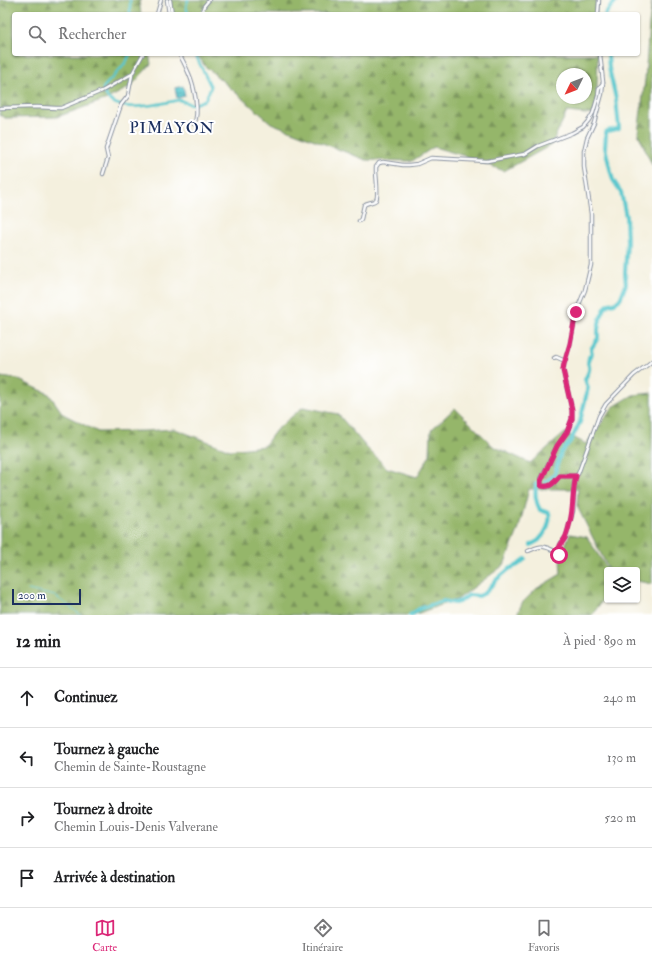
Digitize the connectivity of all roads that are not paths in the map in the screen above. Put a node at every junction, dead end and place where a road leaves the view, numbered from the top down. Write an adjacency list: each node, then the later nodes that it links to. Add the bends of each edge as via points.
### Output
1 (161, 0): 5 (street)
2 (168, 0): 6 (street); 7 (street)
3 (209, 0): 8 (street)
4 (599, 0): 9 (street)
5 (158, 12)
6 (168, 12)
7 (171, 12)
8 (202, 12)
9 (598, 12)
10 (143, 56): 13 (street)
11 (180, 56): 16 (street, via 190,75 195,94 197,117)
12 (600, 56): 14 (street)
13 (132, 74): 15 (street, via 103,91 58,108); 17 (street, via 128,96 121,106 106,149 108,158)
14 (603, 82): 18 (street, via 599,87 589,120 583,127 525,154 487,161 431,158 409,165 379,163 376,167 376,199 364,205); 20 (street, via 598,109 584,151 591,214 591,265 576,312)
15 (0, 108)
16 (194, 124)
17 (104, 173)
18 (359, 221)
19 (554, 358): 20 (street)
20 (565, 361): 22 (street, via 563,370 572,419 541,479 541,485 551,486 560,476)
21 (652, 361): 22 (street, via 634,375 606,404)
22 (576, 476): 25 (street, via 573,511 566,537 559,548)
23 (528, 550): 24 (street, via 544,546)
24 (556, 552)
25 (558, 560)

